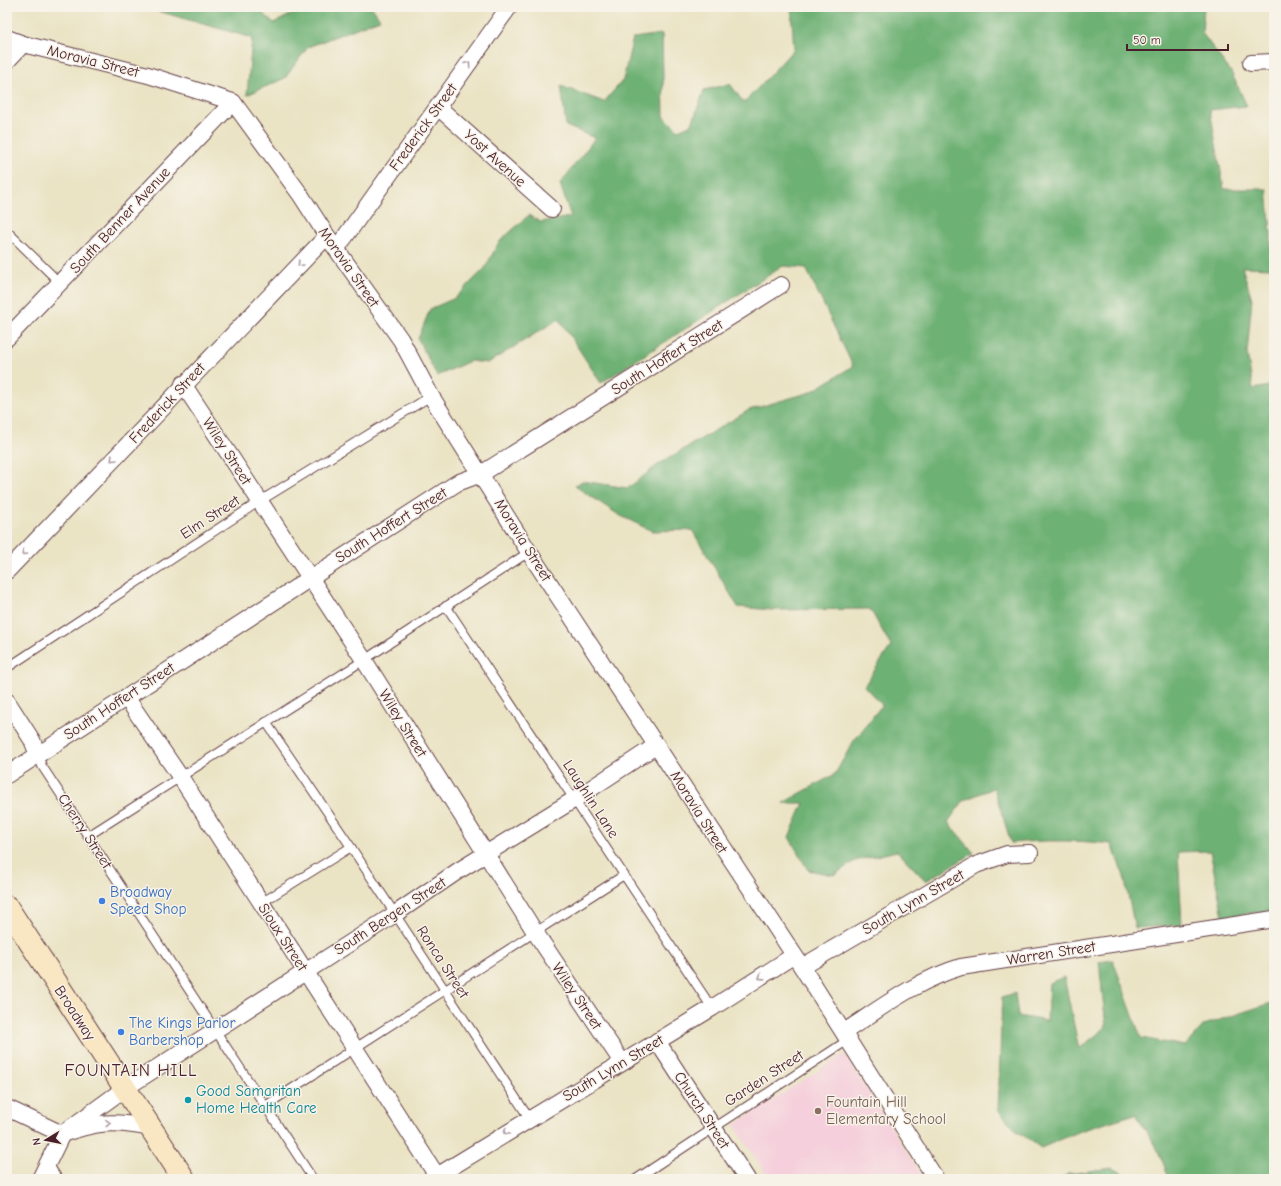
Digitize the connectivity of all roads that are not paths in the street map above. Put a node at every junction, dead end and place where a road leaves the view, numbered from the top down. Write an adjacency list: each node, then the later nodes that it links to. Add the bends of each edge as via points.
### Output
1 (509, 7): 8 (street, Frederick Street, one-way to 1)
2 (7, 38): 3 (street, Moravia Street)
3 (23, 44): 4 (street); 7 (street, Moravia Street, via 148,75)
4 (7, 62)
5 (1274, 62): 6 (street)
6 (1251, 63)
7 (233, 102): 11 (street, Moravia Street); 12 (street, South Benner Avenue)
8 (438, 107): 9 (street, Yost Avenue); 11 (street, Frederick Street)
9 (552, 208)
10 (7, 231): 12 (lane)
11 (332, 242): 15 (street, Frederick Street, one-way to 15); 16 (street, Moravia Street, via 401,340)
12 (60, 283): 14 (street, South Benner Avenue)
13 (781, 285): 17 (street, South Hoffert Street)
14 (7, 338)
15 (183, 384): 18 (street, Wiley Street); 20 (street, Frederick Street, one-way to 20)
16 (431, 396): 17 (street, Moravia Street); 18 (lane, Elm Street)
17 (481, 474): 19 (street, Moravia Street); 21 (street, South Hoffert Street, via 458,483)
18 (260, 501): 21 (street, Wiley Street); 24 (lane, Elm Street)
19 (529, 552): 22 (lane); 28 (street, Moravia Street)
20 (7, 571)
21 (310, 577): 23 (street, Wiley Street); 25 (street, South Hoffert Street)
22 (446, 606): 23 (lane); 32 (lane, Laughlin Lane)
23 (364, 660): 27 (lane); 36 (street, Wiley Street)
24 (7, 668)
25 (126, 697): 29 (street, South Hoffert Street); 31 (street, Sioux Street)
26 (7, 701): 29 (street, Cherry Street, via 32,740)
27 (266, 722): 31 (lane); 34 (lane, Ronca Street)
28 (657, 745): 32 (street, South Bergen Street); 43 (street, Moravia Street)
29 (38, 755): 30 (street, South Hoffert Street); 33 (lane, Cherry Street, via 42,766)
30 (7, 775)
31 (181, 778): 33 (lane); 38 (street, Sioux Street)
32 (575, 799): 36 (street, South Bergen Street); 37 (lane, Laughlin Lane)
33 (88, 836): 47 (lane, Cherry Street)
34 (351, 847): 38 (lane); 40 (lane, Ronca Street)
35 (1030, 853): 43 (street, South Lynn Street, via 1007,854 976,865)
36 (484, 854): 40 (street, South Bergen Street); 42 (street, Wiley Street)
37 (624, 875): 42 (lane); 46 (lane, Laughlin Lane)
38 (261, 903): 44 (street, Sioux Street)
39 (7, 907): 52 (main road, Broadway)
40 (395, 914): 44 (street, South Bergen Street); 45 (lane, Ronca Street)
41 (1274, 919): 48 (street, Warren Street, via 961,967 934,976 909,989)
42 (535, 932): 45 (lane); 51 (street, Wiley Street)
43 (798, 962): 46 (street, South Lynn Street, one-way to 46); 48 (street, Moravia Street)
44 (305, 971): 47 (street, South Bergen Street); 50 (street, Sioux Street)
45 (444, 991): 50 (lane); 55 (lane, Ronca Street)
46 (712, 1008): 49 (street, South Lynn Street)
47 (214, 1031): 52 (street, South Bergen Street); 53 (lane, Cherry Street)
48 (846, 1036): 57 (lane, Garden Street); 67 (street, Moravia Street)
49 (657, 1041): 51 (street, South Lynn Street); 57 (street, Church Street)
50 (353, 1048): 53 (lane); 60 (street, Sioux Street)
51 (622, 1062): 55 (street, South Lynn Street)
52 (124, 1089): 56 (main road, Broadway); 58 (street, South Bergen Street)
53 (266, 1106): 64 (lane, Cherry Street)
54 (7, 1108): 58 (street)
55 (529, 1118): 60 (street, South Lynn Street, one-way to 60)
56 (150, 1128): 58 (street, one-way to 56, via 107,1122 126,1122); 63 (main road, Broadway)
57 (713, 1129): 65 (lane, Garden Street); 66 (street, Church Street)
58 (62, 1134): 59 (street)
59 (48, 1163): 61 (street); 62 (lane)
60 (436, 1178)
61 (40, 1179)
62 (58, 1179)
63 (184, 1179)
64 (313, 1179)
65 (636, 1179)
66 (747, 1179)
67 (936, 1179)

